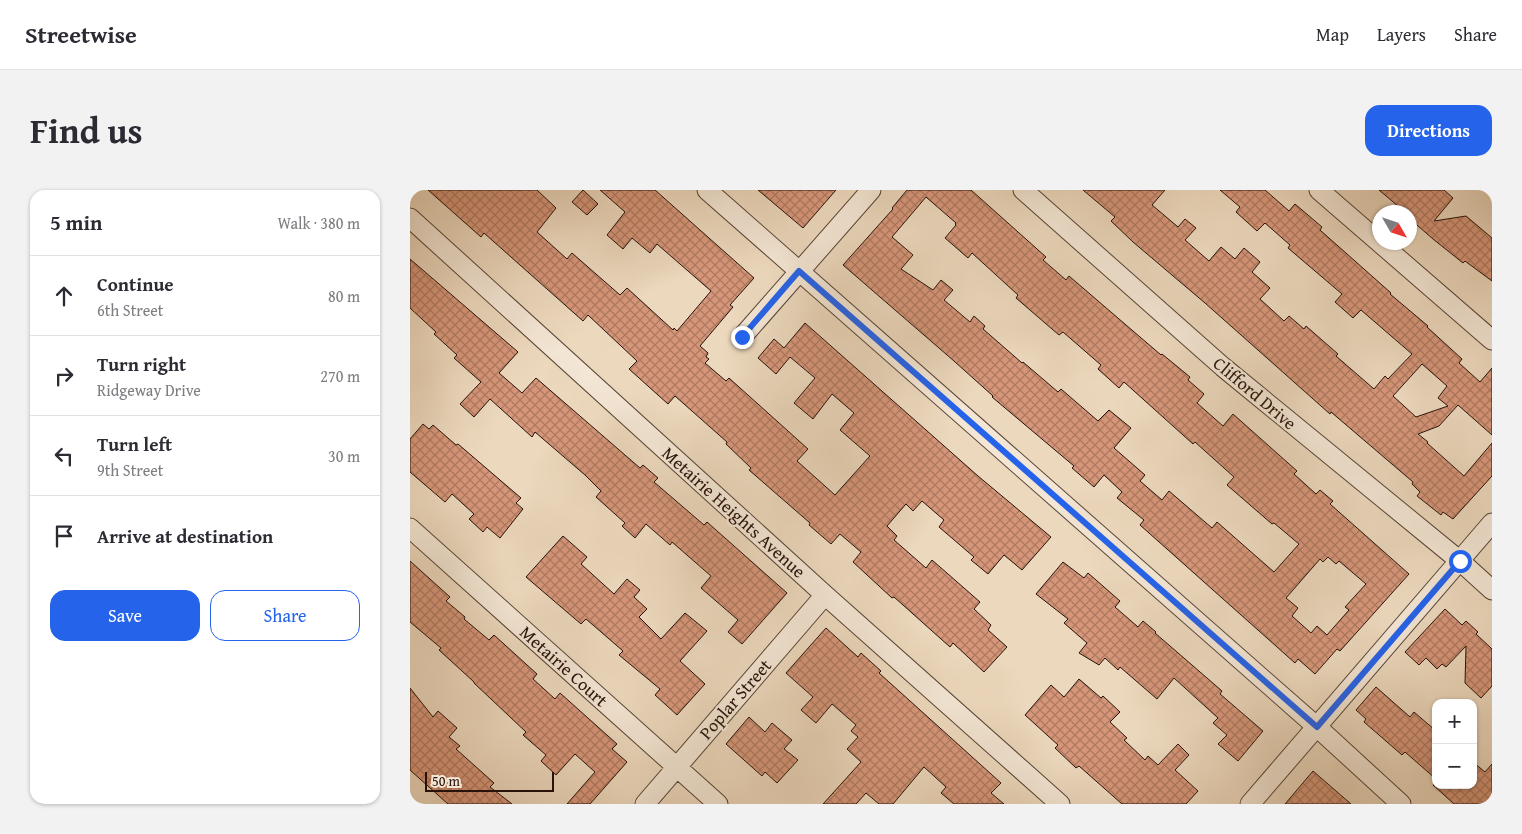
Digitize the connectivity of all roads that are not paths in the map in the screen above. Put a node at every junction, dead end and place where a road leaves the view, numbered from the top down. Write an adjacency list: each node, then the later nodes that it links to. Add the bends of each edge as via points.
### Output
1 (707, 190): 6 (street)
2 (871, 190): 6 (street)
3 (1023, 190): 11 (street, Clifford Drive, via 1223,367)
4 (1319, 190): 8 (street)
5 (410, 218): 13 (street, Metairie Heights Avenue)
6 (799, 271): 7 (street); 14 (street)
7 (742, 337)
8 (1492, 340)
9 (1492, 524): 11 (street)
10 (410, 528): 15 (street, Metairie Court)
11 (1460, 561): 12 (street, Clifford Drive); 14 (street)
12 (1492, 590)
13 (825, 595): 15 (street, Poplar Street); 18 (street, Metairie Heights Avenue)
14 (1317, 727): 19 (street); 20 (street)
15 (676, 768): 16 (street, Poplar Street); 17 (street, Metairie Court)
16 (645, 804)
17 (718, 804)
18 (1060, 804)
19 (1250, 804)
20 (1402, 804)

